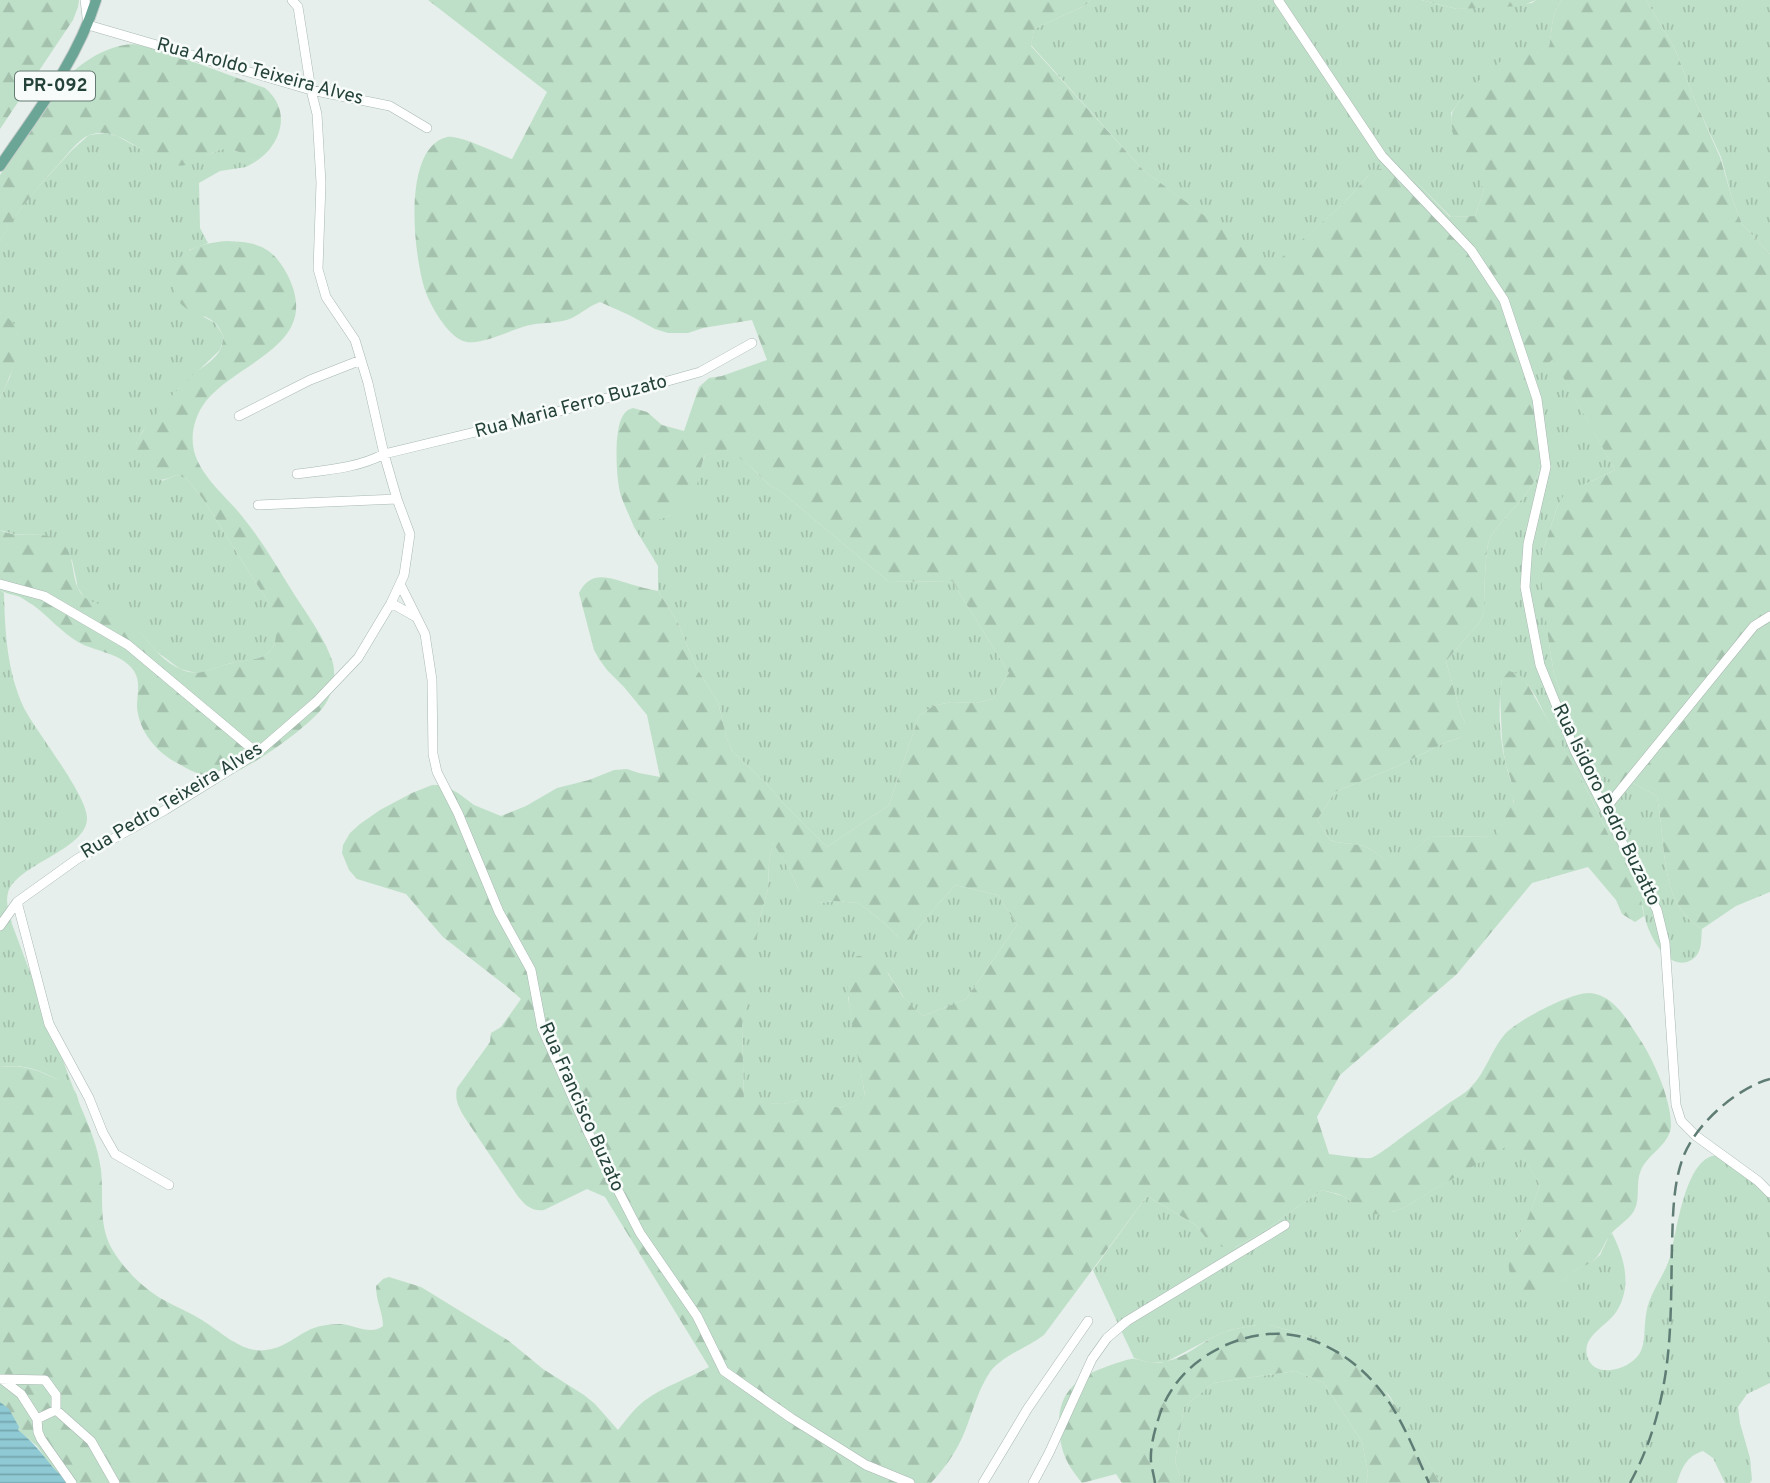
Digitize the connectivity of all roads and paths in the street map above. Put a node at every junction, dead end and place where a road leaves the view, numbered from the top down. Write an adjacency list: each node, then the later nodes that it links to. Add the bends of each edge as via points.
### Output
1 (85, 0): 5 (street)
2 (96, 0): 5 (main road, PR-092)
3 (292, 0): 6 (street, Rua Pedro Teixeira Alves, via 298,7)
4 (1278, 0): 22 (street, Rua Isidoro Pedro Buzatto, via 1382,156 1471,250 1504,300 1537,399 1546,467 1528,544 1525,587 1541,665 1575,751)
5 (88, 24): 6 (street, Rua Aroldo Teixeira Alves); 8 (main road, PR-092, via 57,82)
6 (311, 90): 7 (street, Rua Aroldo Teixeira Alves, via 390,106); 10 (street, Rua Pedro Teixeira Alves, via 321,183 318,269 326,298 355,340)
7 (427, 128)
8 (0, 166)
9 (752, 343): 12 (street, Rua Maria Ferro Buzato, via 700,372)
10 (361, 360): 11 (street); 12 (street, Rua Pedro Teixeira Alves)
11 (239, 416)
12 (384, 454): 13 (street, Rua Maria Ferro Buzato, via 341,468); 14 (street, Rua Pedro Teixeira Alves)
13 (297, 474)
14 (397, 499): 15 (street); 17 (street, Rua Pedro Teixeira Alves, via 410,534)
15 (258, 505)
16 (0, 584): 21 (street, via 44,596 128,645)
17 (400, 584): 18 (street, Rua Pedro Teixeira Alves); 20 (street, Rua Francisco Buzato)
18 (391, 603): 20 (street); 21 (street, Rua Pedro Teixeira Alves, via 358,658)
19 (1770, 616): 22 (street, via 1754,626)
20 (416, 617): 34 (street, Rua Francisco Buzato, via 425,634 432,680 437,772 499,912 531,970 542,1028 640,1233 697,1316 724,1371 866,1465)
21 (257, 753): 23 (street, Rua Pedro Teixeira Alves, via 78,859)
22 (1605, 809): 26 (street, Rua Isidoro Pedro Buzatto, via 1657,910 1665,943 1675,1105 1681,1121)
23 (17, 902): 24 (street, Rua Pedro Teixeira Alves); 25 (street, via 48,1024 103,1133 115,1154)
24 (0, 926)
25 (169, 1185)
26 (1770, 1193)
27 (1285, 1225): 36 (street, via 1127,1321 1107,1338 1092,1359)
28 (1088, 1321): 35 (street)
29 (1, 1380): 30 (street, via 45,1381 56,1395); 31 (street, via 21,1394)
30 (56, 1410): 31 (street); 33 (street, via 91,1441)
31 (37, 1419): 32 (street, via 41,1439)
32 (72, 1483)
33 (115, 1483)
34 (910, 1483)
35 (983, 1483)
36 (1033, 1483)

